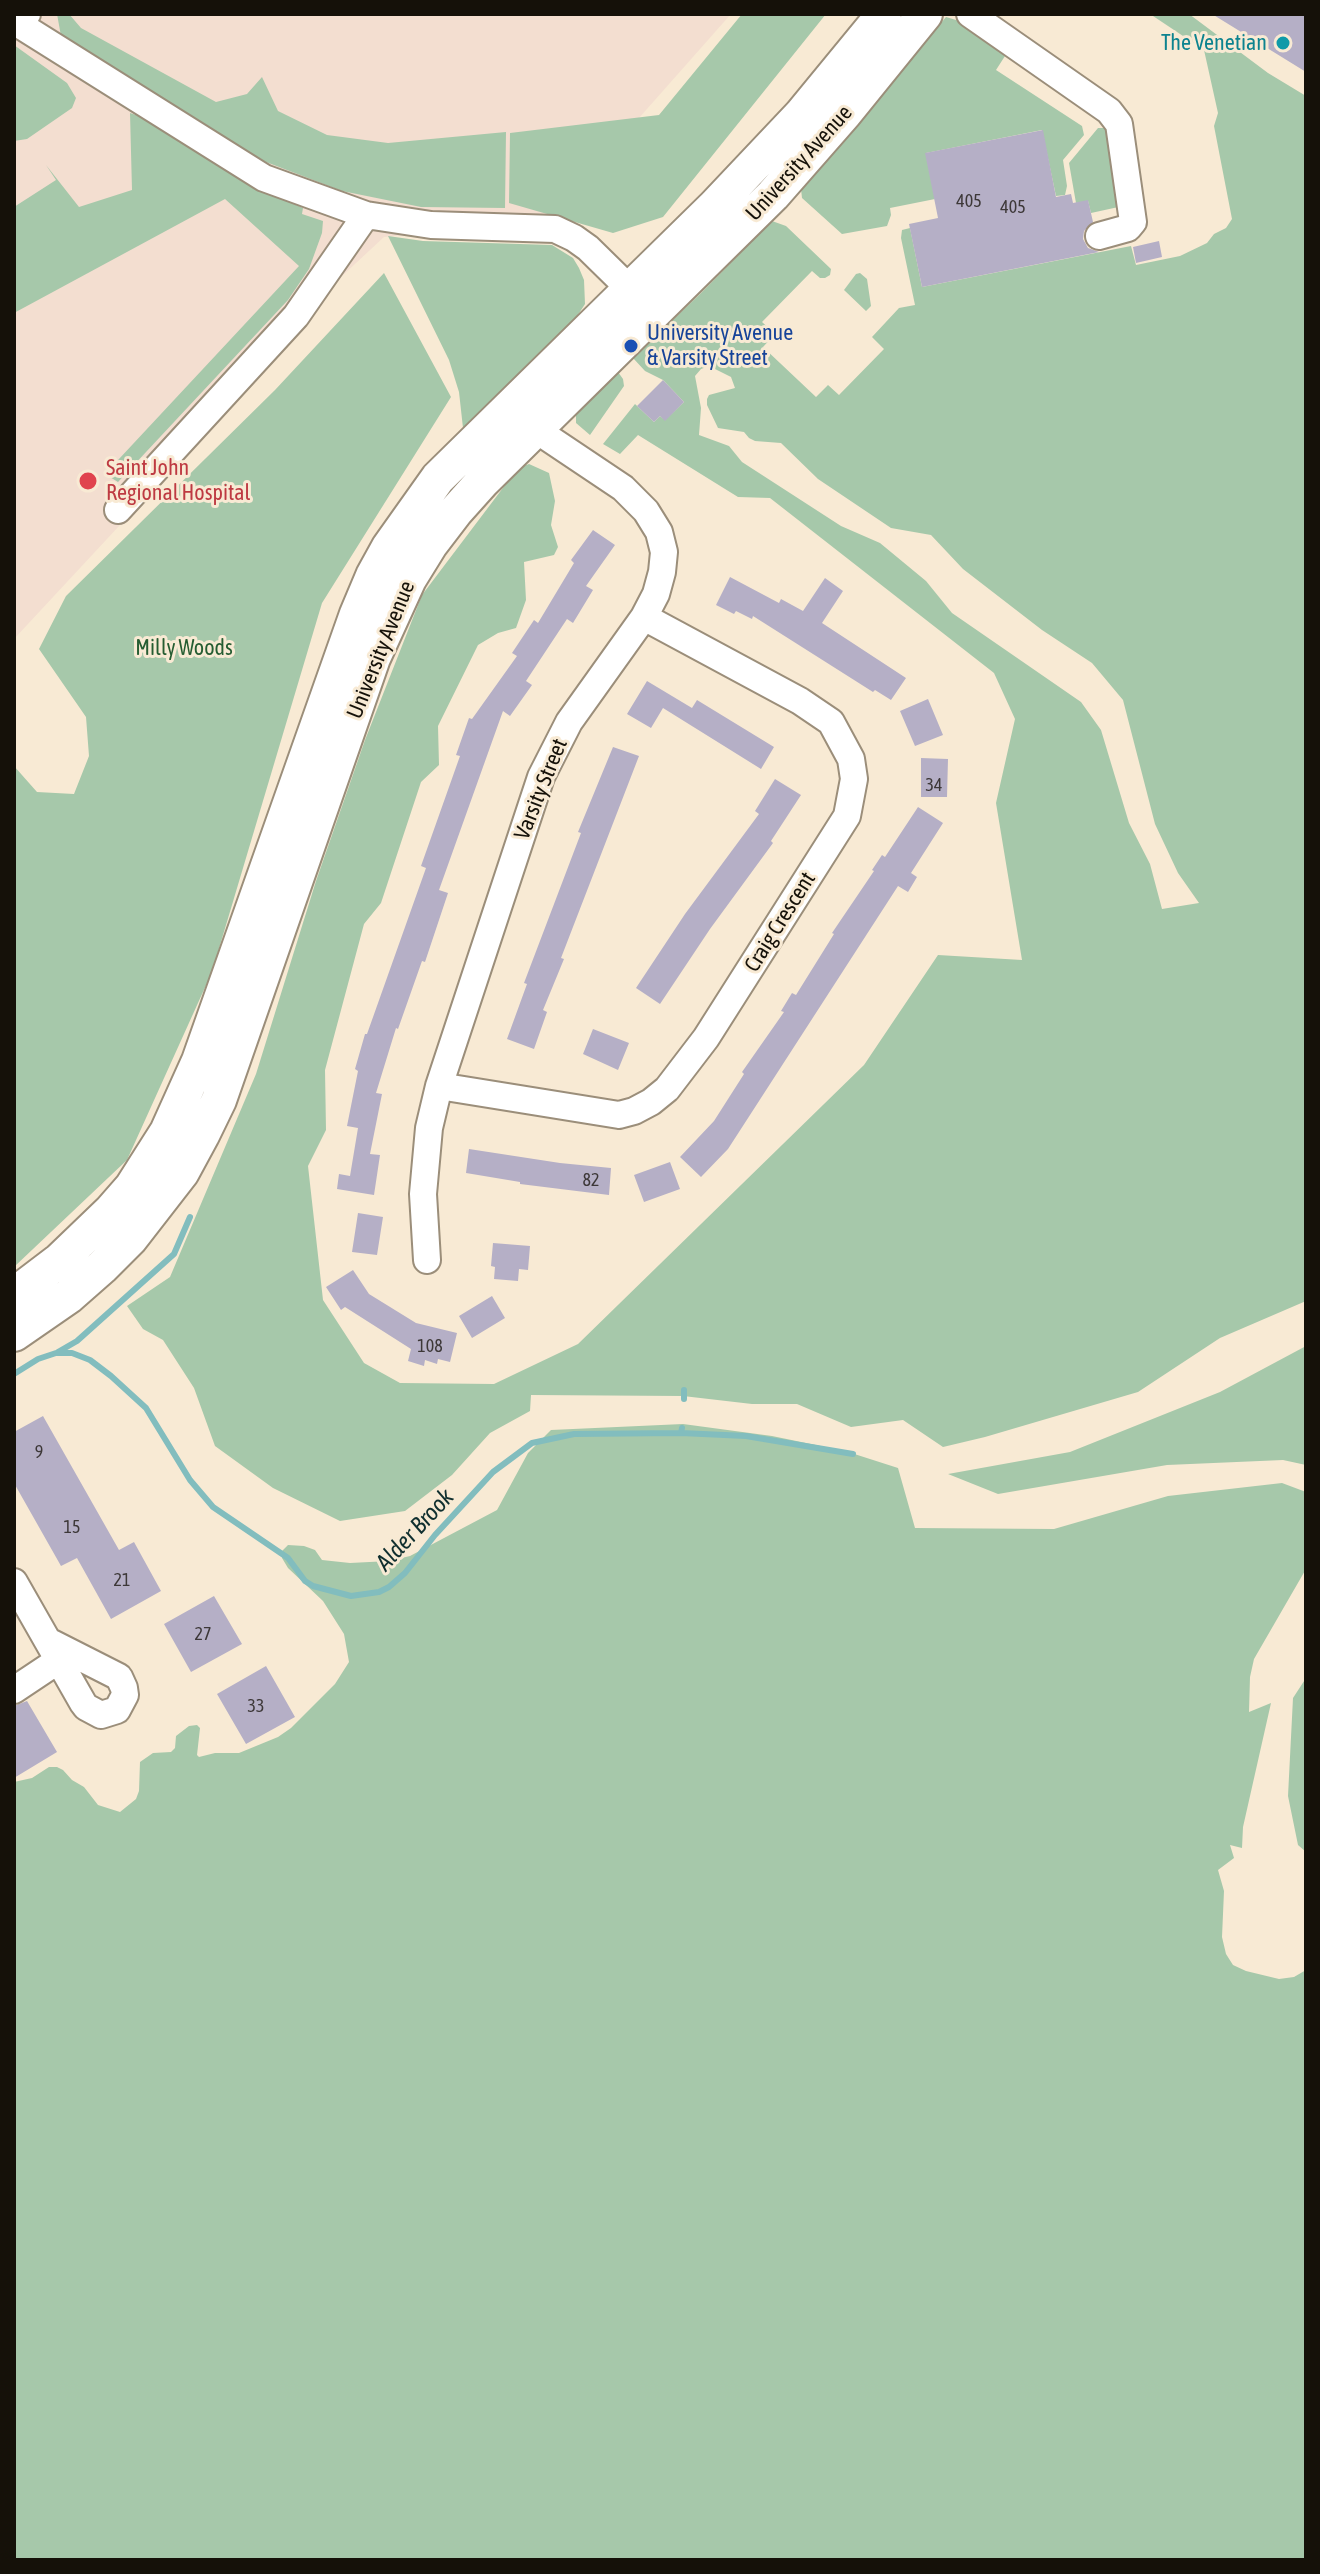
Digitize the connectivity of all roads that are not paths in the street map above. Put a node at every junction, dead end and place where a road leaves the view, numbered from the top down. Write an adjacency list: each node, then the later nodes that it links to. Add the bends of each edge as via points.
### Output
1 (27, 14): 5 (street, via 20,25 264,178)
2 (884, 14): 7 (main road, University Avenue, via 801,115 715,206)
3 (925, 14): 7 (main road, University Avenue, via 773,195)
4 (970, 14): 6 (street, via 1115,118 1134,218 1128,228)
5 (354, 211): 7 (street, via 431,225 555,229 588,248); 10 (street, via 296,316)
6 (1099, 236)
7 (642, 301): 8 (main road, University Avenue); 9 (main road, University Avenue)
8 (507, 410): 9 (street, Varsity Street); 14 (main road, University Avenue, via 438,478 373,576 199,1061 167,1132 111,1211)
9 (536, 429): 11 (street, Varsity Street, via 623,488 659,532 662,572); 15 (main road, University Avenue, via 456,511 409,579 373,658 219,1100 182,1172 102,1267)
10 (118, 510)
11 (644, 617): 12 (street, Varsity Street, via 569,722 541,777); 12 (street, Craig Crescent, via 831,722 851,759 854,779 847,816 704,1041 651,1102 611,1114)
12 (439, 1086): 13 (street, Varsity Street, via 423,1194)
13 (427, 1260)
14 (14, 1295)
15 (14, 1334)
16 (14, 1582): 17 (street, via 53,1651)
17 (14, 1690)

